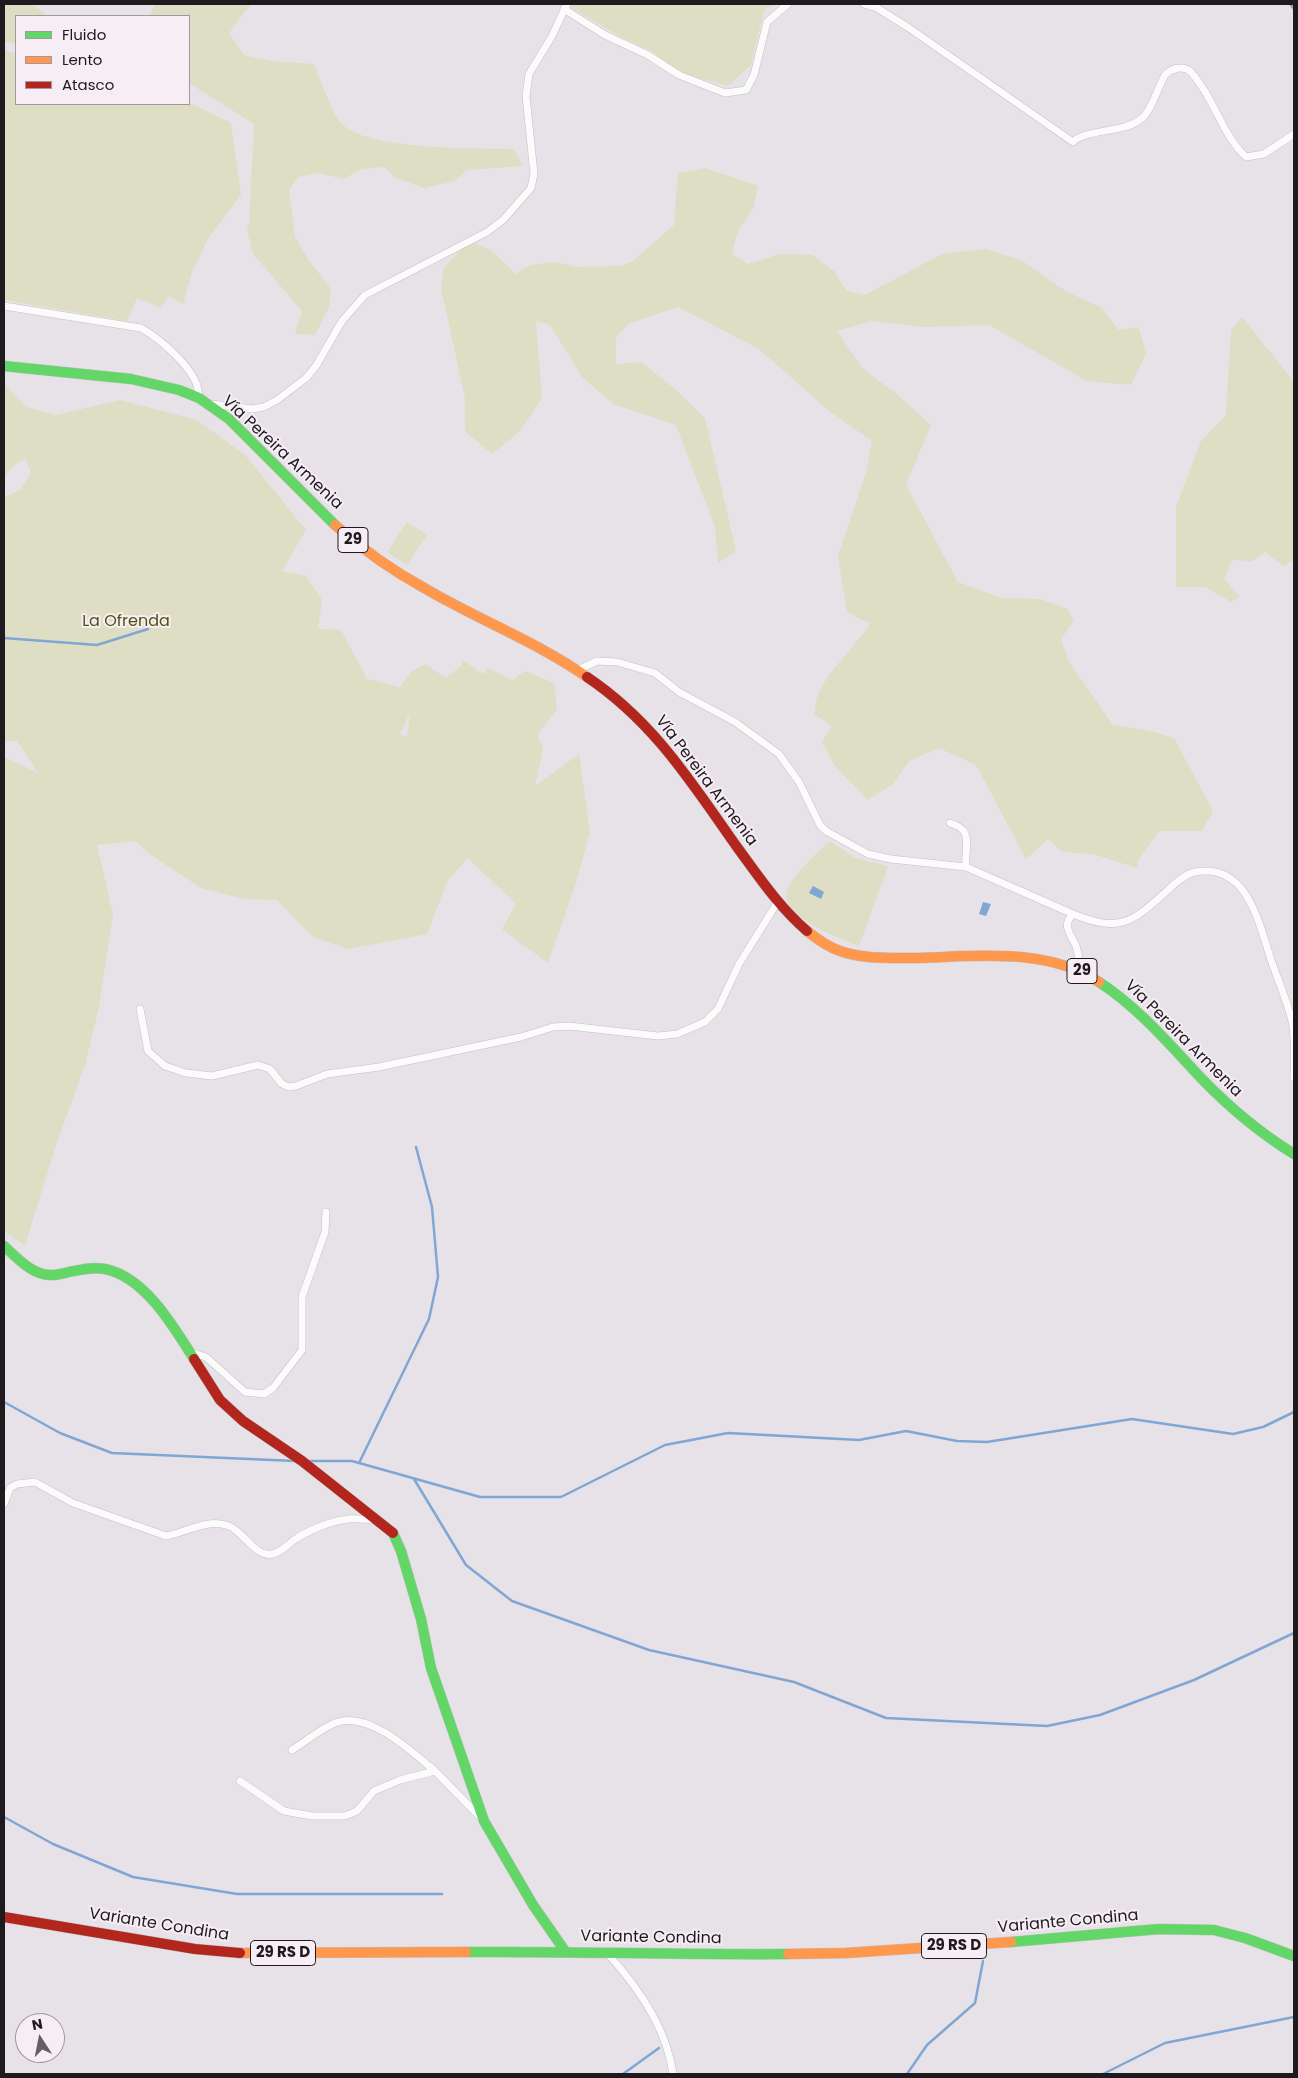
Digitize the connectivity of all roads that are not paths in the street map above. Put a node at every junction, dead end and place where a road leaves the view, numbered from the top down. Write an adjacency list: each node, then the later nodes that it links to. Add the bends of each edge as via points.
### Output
1 (788, 4): 3 (street, via 767,22 754,75 746,90 725,93 679,76 648,55 604,35)
2 (864, 4): 4 (street, via 877,8 909,28 1073,142 1080,136 1115,130 1141,120 1165,76 1181,68 1189,71 1199,82 1246,157 1264,154)
3 (566, 7): 8 (street, via 529,74 526,96 534,174 531,188 520,202 487,232 365,295 342,322 306,378 277,400 264,407 252,408)
4 (1294, 134)
5 (4, 306): 7 (street, via 141,328 157,338 184,366 198,384)
6 (4, 366): 7 (main road, Vía Pereira Armenia / 29, via 131,380)
7 (198, 398): 8 (main road, Vía Pereira Armenia / 29)
8 (208, 403): 9 (main road, Vía Pereira Armenia / 29, via 233,423 344,533 379,561)
9 (578, 670): 11 (street, via 597,661 617,662 655,673 679,692 735,722 779,754 826,831 868,854 891,860); 12 (main road, Vía Pereira Armenia / 29, via 622,702 656,736)
10 (950, 823): 11 (street, via 959,825 966,836)
11 (966, 867): 13 (street)
12 (777, 903): 14 (main road, Vía Pereira Armenia / 29, via 818,940 840,952 892,958 1017,957 1044,960); 15 (street, via 739,964 718,1009 705,1022 677,1034 658,1036 553,1027 521,1037 379,1067 327,1074 288,1087 270,1069 258,1065 212,1076 165,1066 148,1051)
13 (1073, 914): 14 (street, via 1066,924 1076,947); 16 (street, via 1103,924 1122,923 1148,908 1173,885 1194,872 1213,871 1230,878 1240,886 1258,915 1292,1022)
14 (1078, 970): 17 (main road, Vía Pereira Armenia / 29, via 1102,982 1126,1000 1237,1113 1264,1136)
15 (140, 1009)
16 (1294, 1078)
17 (1294, 1154)
18 (326, 1212): 20 (street, via 325,1232 302,1297 302,1350 273,1388 264,1394 245,1392 206,1358)
19 (4, 1246): 20 (main road, via 22,1263 40,1273 51,1275 106,1268 125,1278 143,1290 166,1314)
20 (188, 1351): 22 (main road, via 220,1400)
21 (4, 1504): 22 (street, via 10,1488 35,1482 73,1503 166,1536 215,1522 227,1525 238,1530 264,1555 273,1554 313,1530 347,1519)
22 (379, 1520): 26 (main road, via 393,1532 401,1551 431,1668)
23 (292, 1750): 24 (street, via 335,1723 361,1721 400,1741)
24 (435, 1771): 25 (street, via 400,1780 374,1792 357,1811 345,1816 284,1812); 26 (street)
25 (240, 1781)
26 (484, 1821): 28 (main road)
27 (4, 1917): 28 (main road, Variante Condina / 29 RS D, via 195,1949 245,1953)
28 (565, 1952): 29 (main road, Variante Condina / 29 RS D)
29 (608, 1954): 30 (main road, Variante Condina / 29 RS D, via 846,1952 969,1946 1159,1929 1214,1930); 31 (street, via 636,1989 662,2034)
30 (1294, 1956)
31 (673, 2074)

